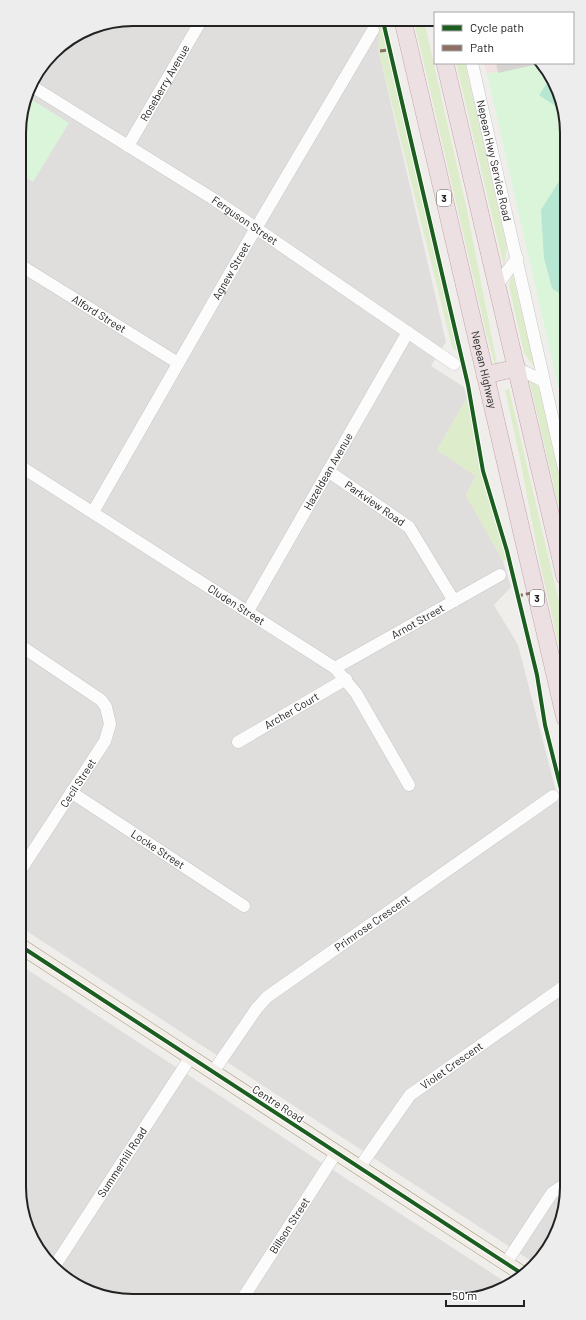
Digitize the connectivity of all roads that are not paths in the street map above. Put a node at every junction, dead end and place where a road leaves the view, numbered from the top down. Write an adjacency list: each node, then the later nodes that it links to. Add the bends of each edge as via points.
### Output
1 (198, 26): 7 (street, Roseberry Avenue)
2 (404, 26): 16 (highway, Nepean Highway / 3)
3 (373, 30): 8 (street, Agnew Street)
4 (445, 64): 11 (highway)
5 (472, 64): 9 (street, Nepean Hwy Service Road)
6 (36, 89): 7 (street, Ferguson Street)
7 (128, 146): 8 (street, Ferguson Street)
8 (256, 228): 12 (street, Ferguson Street); 13 (street, Agnew Street)
9 (517, 258): 11 (street); 17 (street, Nepean Hwy Service Road)
10 (26, 269): 13 (street, Alford Street)
11 (498, 284): 15 (highway)
12 (408, 332): 14 (street, Ferguson Street); 20 (street, Hazeldean Avenue)
13 (178, 363): 21 (street, Agnew Street)
14 (454, 364)
15 (517, 368): 16 (highway); 17 (street); 22 (highway)
16 (485, 375): 29 (highway, Nepean Highway / 3)
17 (543, 381): 18 (street, Nepean Hwy Service Road)
18 (560, 452)
19 (26, 470): 21 (street, Cluden Street)
20 (328, 471): 24 (street, Parkview Road, via 409,527); 25 (street, Hazeldean Avenue)
21 (93, 512): 25 (street, Cluden Street)
22 (560, 555)
23 (500, 575): 24 (street, Arnot Street)
24 (454, 601): 27 (street, Arnot Street)
25 (248, 611): 27 (street, Cluden Street)
26 (26, 649): 32 (street, Cecil Street, via 95,694 106,707 110,724 105,741)
27 (336, 668): 28 (street, Cluden Street)
28 (346, 679): 30 (street, Archer Court); 31 (street, Cluden Street)
29 (560, 697)
30 (238, 742)
31 (409, 785)
32 (71, 792): 34 (street, Cecil Street); 35 (street, Locke Street)
33 (553, 796): 39 (street, Primrose Crescent, via 267,997 256,1008)
34 (26, 862)
35 (244, 906)
36 (26, 950): 38 (main road, Centre Road)
37 (560, 988): 41 (street, Violet Crescent, via 410,1095)
38 (190, 1058): 39 (main road, Centre Road); 43 (street, Summerhill Road)
39 (213, 1072): 40 (main road, Centre Road)
40 (336, 1153): 41 (main road, Centre Road); 46 (street, Billson Street)
41 (359, 1168): 44 (main road, Centre Road)
42 (560, 1188): 44 (street, via 552,1193)
43 (58, 1263)
44 (506, 1263): 45 (main road, Centre Road)
45 (516, 1274)
46 (247, 1294)

